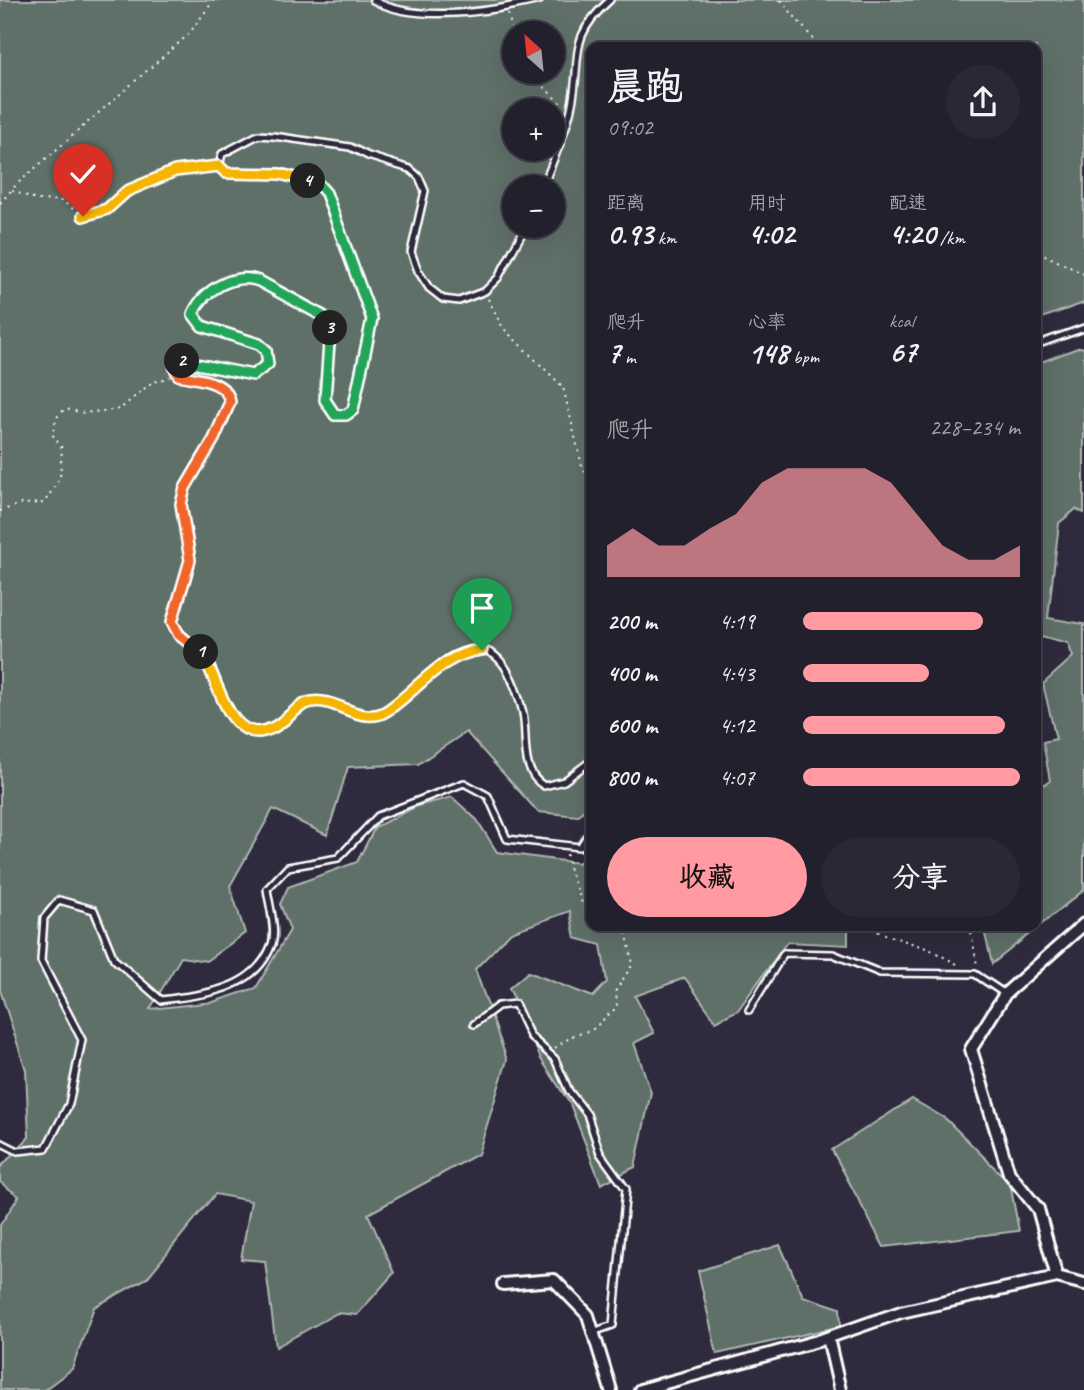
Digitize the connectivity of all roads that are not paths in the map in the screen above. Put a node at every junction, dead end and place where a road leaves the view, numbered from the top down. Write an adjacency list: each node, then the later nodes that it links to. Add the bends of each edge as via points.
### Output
1 (373, 0): 2 (lane, via 399,12 417,13 506,8)
2 (540, 0)
3 (610, 0): 4 (lane, via 589,19 578,42 570,112)
4 (547, 175)
5 (520, 238): 8 (lane, via 485,292 459,302 443,299 429,288 411,252 425,191 410,169 351,147 258,135 222,154 219,166 226,173 280,174 317,183 335,214 372,319 353,410 335,415 325,400 327,320 249,277 214,288 197,305 193,314 202,326 259,344 266,350 268,364 253,375 187,360 175,368 178,375 217,384 229,397 214,439 185,488 181,504 190,560 172,622 179,635 197,647 209,663 227,712 246,728 258,732 272,729 308,703 321,701 360,715 380,714 450,658 482,650 496,655 505,666 523,713 526,757 537,781 544,786 564,781)
6 (1084, 328): 7 (lane)
7 (1041, 343)
8 (586, 764)
9 (586, 838): 14 (lane, via 580,847 507,839 488,796 464,783 379,816 338,858 288,867 267,889 273,942 252,975 221,992 161,1000 114,959 94,910 59,900 44,918 41,961 82,1040 69,1104 46,1148 18,1151)
10 (1084, 924): 11 (street)
11 (1005, 993): 12 (lane, via 975,974 880,974 833,954 783,953); 15 (street, via 971,1049 1009,1173 1038,1209)
12 (749, 1010)
13 (474, 1024): 18 (lane, via 498,1006 515,1004 530,1036 555,1059 569,1091 587,1114 600,1153 626,1189 613,1325)
14 (0, 1142)
15 (1057, 1277): 17 (street); 19 (street, via 901,1312)
16 (503, 1284): 18 (street, via 554,1280 587,1315)
17 (1084, 1284)
18 (593, 1332): 20 (street)
19 (828, 1338): 21 (street); 22 (street)
20 (611, 1390)
21 (640, 1390)
22 (840, 1390)

